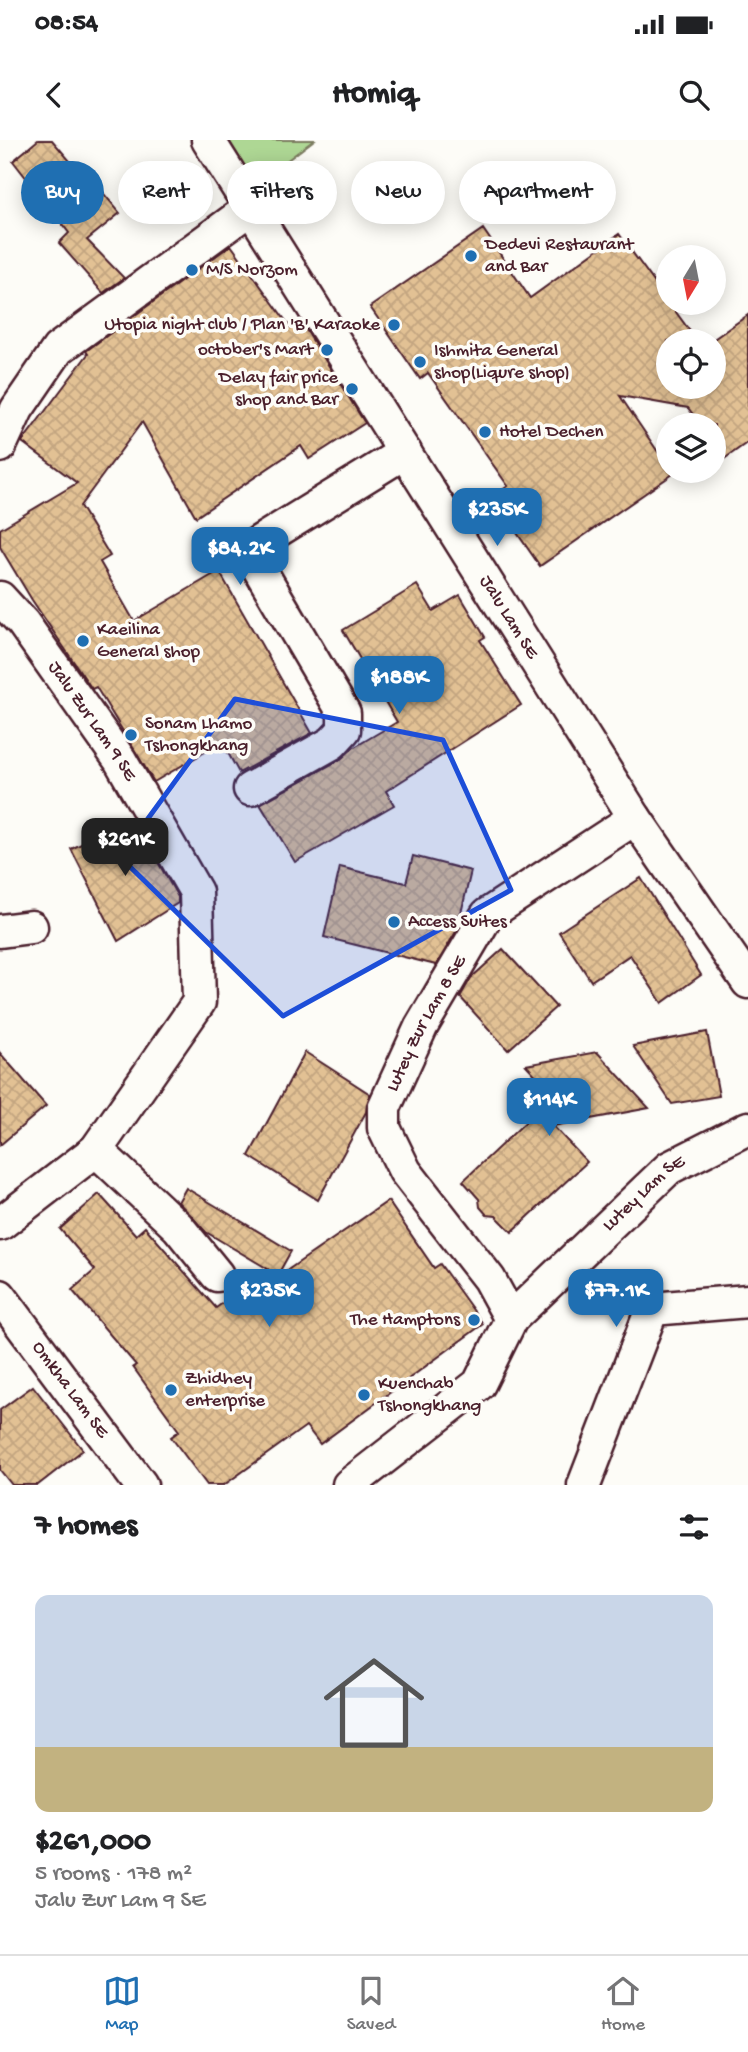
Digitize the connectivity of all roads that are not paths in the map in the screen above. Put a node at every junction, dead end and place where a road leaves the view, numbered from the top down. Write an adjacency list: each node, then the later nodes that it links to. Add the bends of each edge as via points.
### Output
1 (208, 140): 2 (street, Jalu Lam SE)
2 (227, 169)
3 (229, 224): 5 (street, via 58,349 17,409)
4 (263, 224): 6 (street, Jalu Lam SE)
5 (0, 446)
6 (405, 452): 8 (street, via 259,542 257,565 344,713 344,730 332,743); 9 (street, Jalu Lam SE)
7 (0, 598): 14 (street, Jalu Zur Lam 9 SE, via 23,623 120,760 196,892 199,1002)
8 (250, 789)
9 (635, 818): 12 (street, Jalu Lam SE); 19 (street, Lutey Zur Lam 8 SE, via 487,915 421,1027 384,1108 384,1128 404,1171 489,1279)
10 (31, 927): 11 (street)
11 (0, 931)
12 (748, 982)
13 (748, 1128): 19 (street, Lutey Lam SE, via 669,1168)
14 (96, 1150): 15 (street, Jalu Zur Lam 9 SE); 16 (street, via 178,1227)
15 (0, 1224)
16 (217, 1275)
17 (0, 1296): 20 (street, Omkha Lam SE)
18 (748, 1301): 22 (street, via 652,1309)
19 (510, 1319): 21 (street, Lutey Lam SE, via 479,1384)
20 (141, 1485)
21 (349, 1485)
22 (584, 1485)

